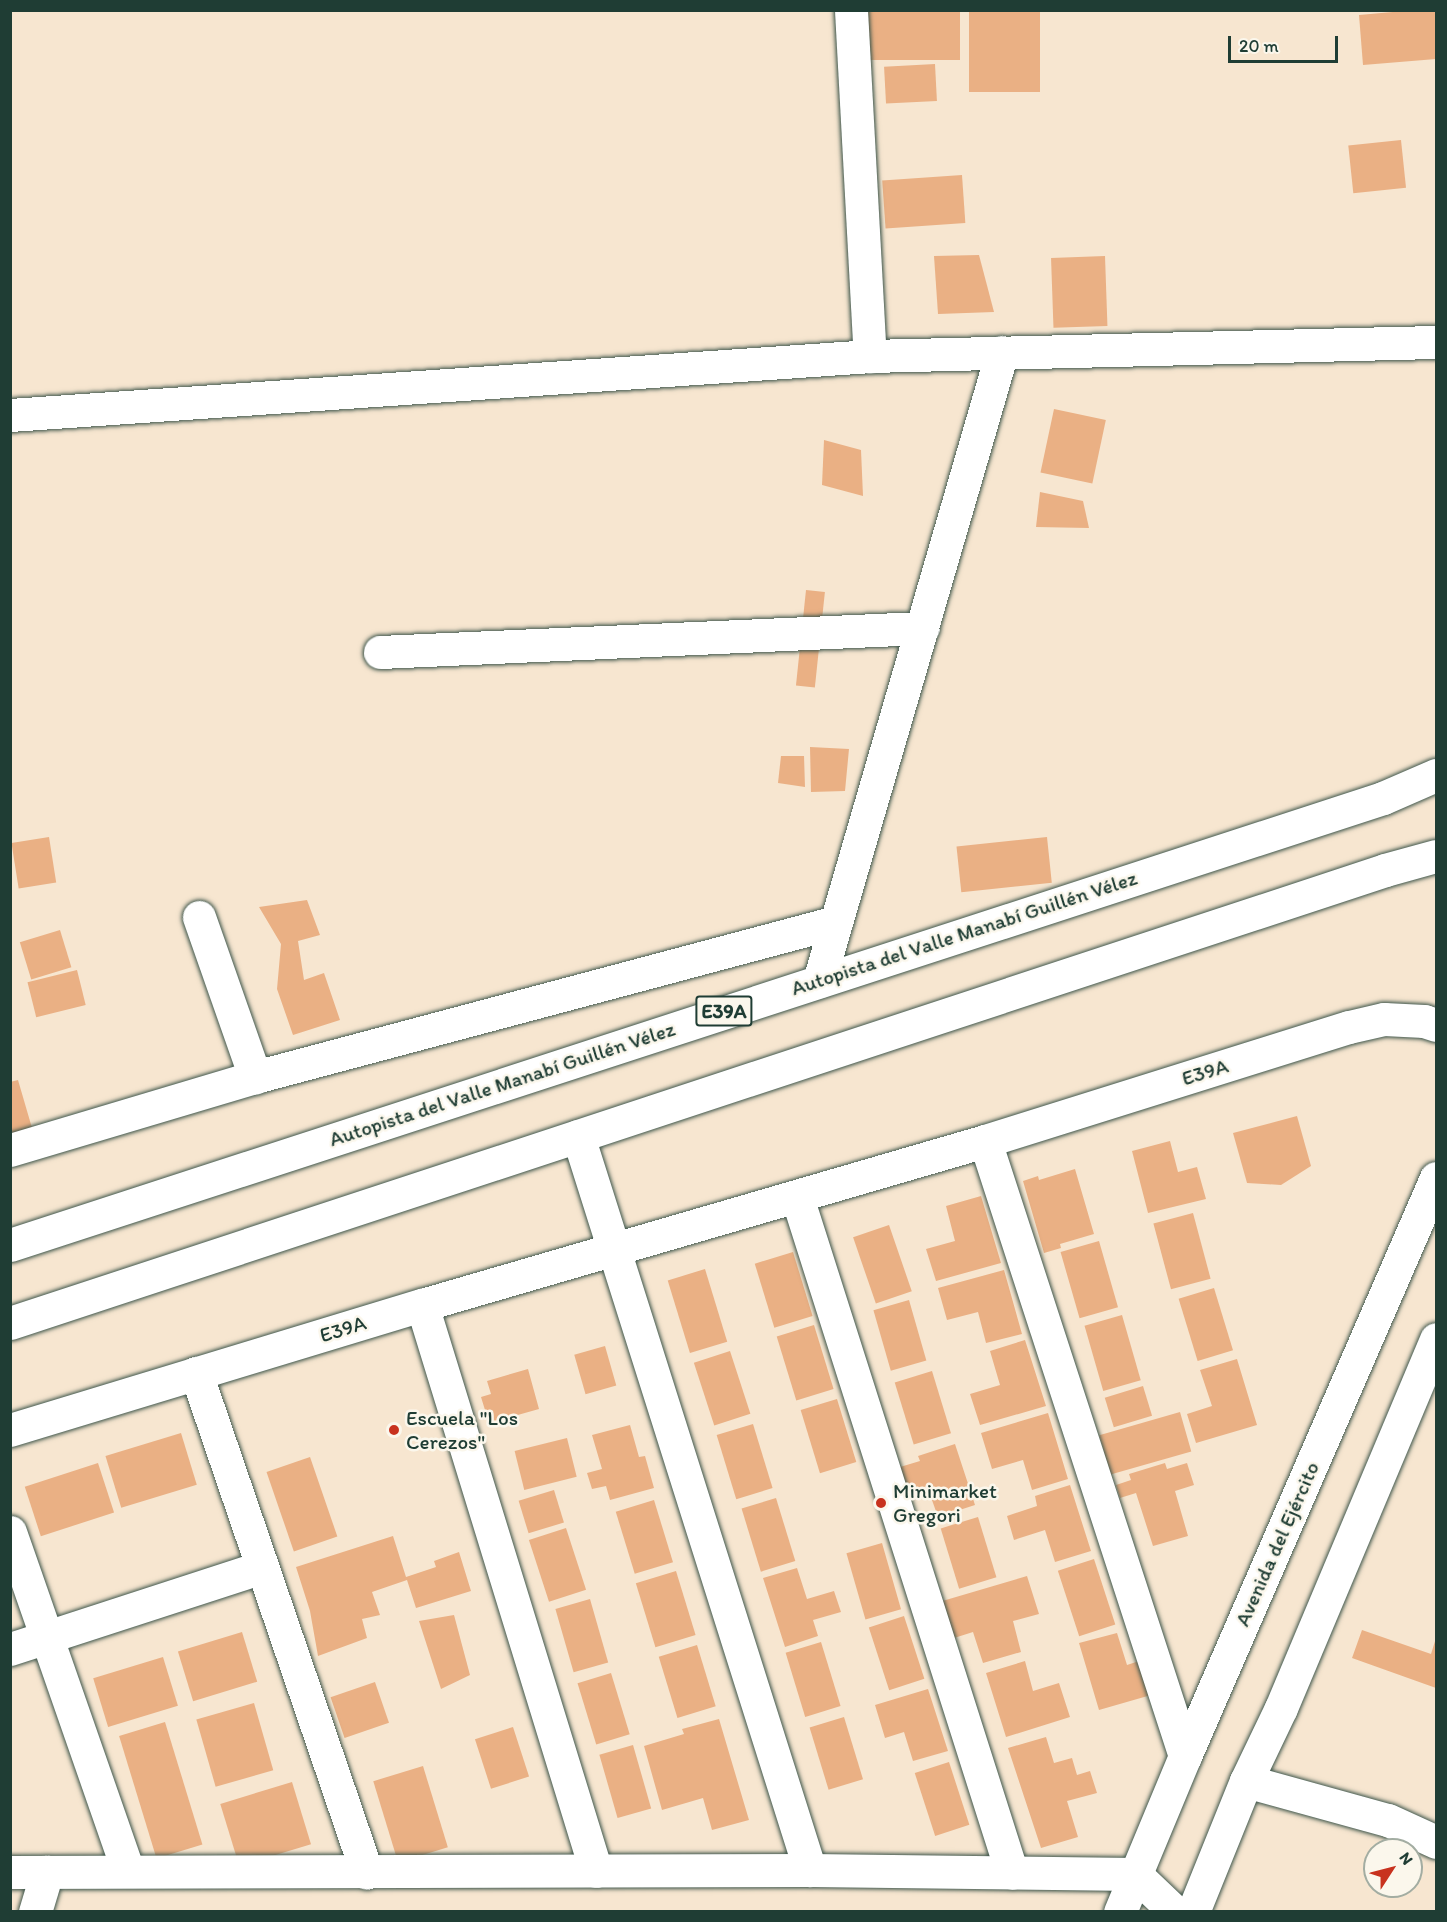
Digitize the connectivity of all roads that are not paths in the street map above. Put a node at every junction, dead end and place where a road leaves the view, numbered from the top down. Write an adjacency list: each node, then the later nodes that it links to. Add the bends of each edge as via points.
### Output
1 (851, 10): 4 (street)
2 (1437, 342): 3 (street)
3 (1002, 352): 4 (street); 6 (street)
4 (870, 356): 5 (street)
5 (10, 415)
6 (922, 627): 7 (street); 13 (street)
7 (380, 652)
8 (1437, 775): 14 (street, Autopista del Valle Manabí Guillén Vélez / E39A, via 1383,798)
9 (1437, 856): 10 (street)
10 (1385, 870): 11 (street); 17 (street)
11 (1437, 879)
12 (199, 917): 16 (street)
13 (836, 922): 14 (street); 16 (street)
14 (819, 981): 22 (street, Autopista del Valle Manabí Guillén Vélez / E39A)
15 (1437, 1025): 18 (street, E39A, via 1384,1019 1349,1027)
16 (255, 1077): 19 (street)
17 (578, 1136): 23 (street); 25 (street)
18 (985, 1140): 21 (street, E39A); 33 (street)
19 (10, 1150)
20 (1437, 1178): 33 (street, Avenida del Ejército)
21 (797, 1197): 23 (street, E39A); 42 (street)
22 (10, 1245)
23 (615, 1250): 24 (street, E39A); 37 (street)
24 (422, 1305): 27 (street, E39A); 38 (street)
25 (10, 1323)
26 (1437, 1339): 34 (street, via 1281,1708)
27 (196, 1373): 28 (street, E39A); 30 (street)
28 (10, 1430)
29 (10, 1532): 31 (street)
30 (262, 1567): 31 (street); 41 (street)
31 (47, 1637): 32 (street); 36 (street)
32 (10, 1649)
33 (1185, 1756): 43 (street, Avenida del Ejército)
34 (1246, 1781): 35 (street, via 1388,1820); 47 (street)
35 (1437, 1842)
36 (128, 1870): 40 (street); 41 (street)
37 (810, 1870): 38 (street); 42 (street)
38 (596, 1871): 41 (street)
39 (10, 1872): 40 (street)
40 (47, 1872): 44 (street)
41 (367, 1873)
42 (1012, 1873): 43 (street)
43 (1135, 1874): 45 (street, Avenida del Ejército); 46 (street)
44 (35, 1911)
45 (1120, 1911)
46 (1175, 1911)
47 (1193, 1911)

